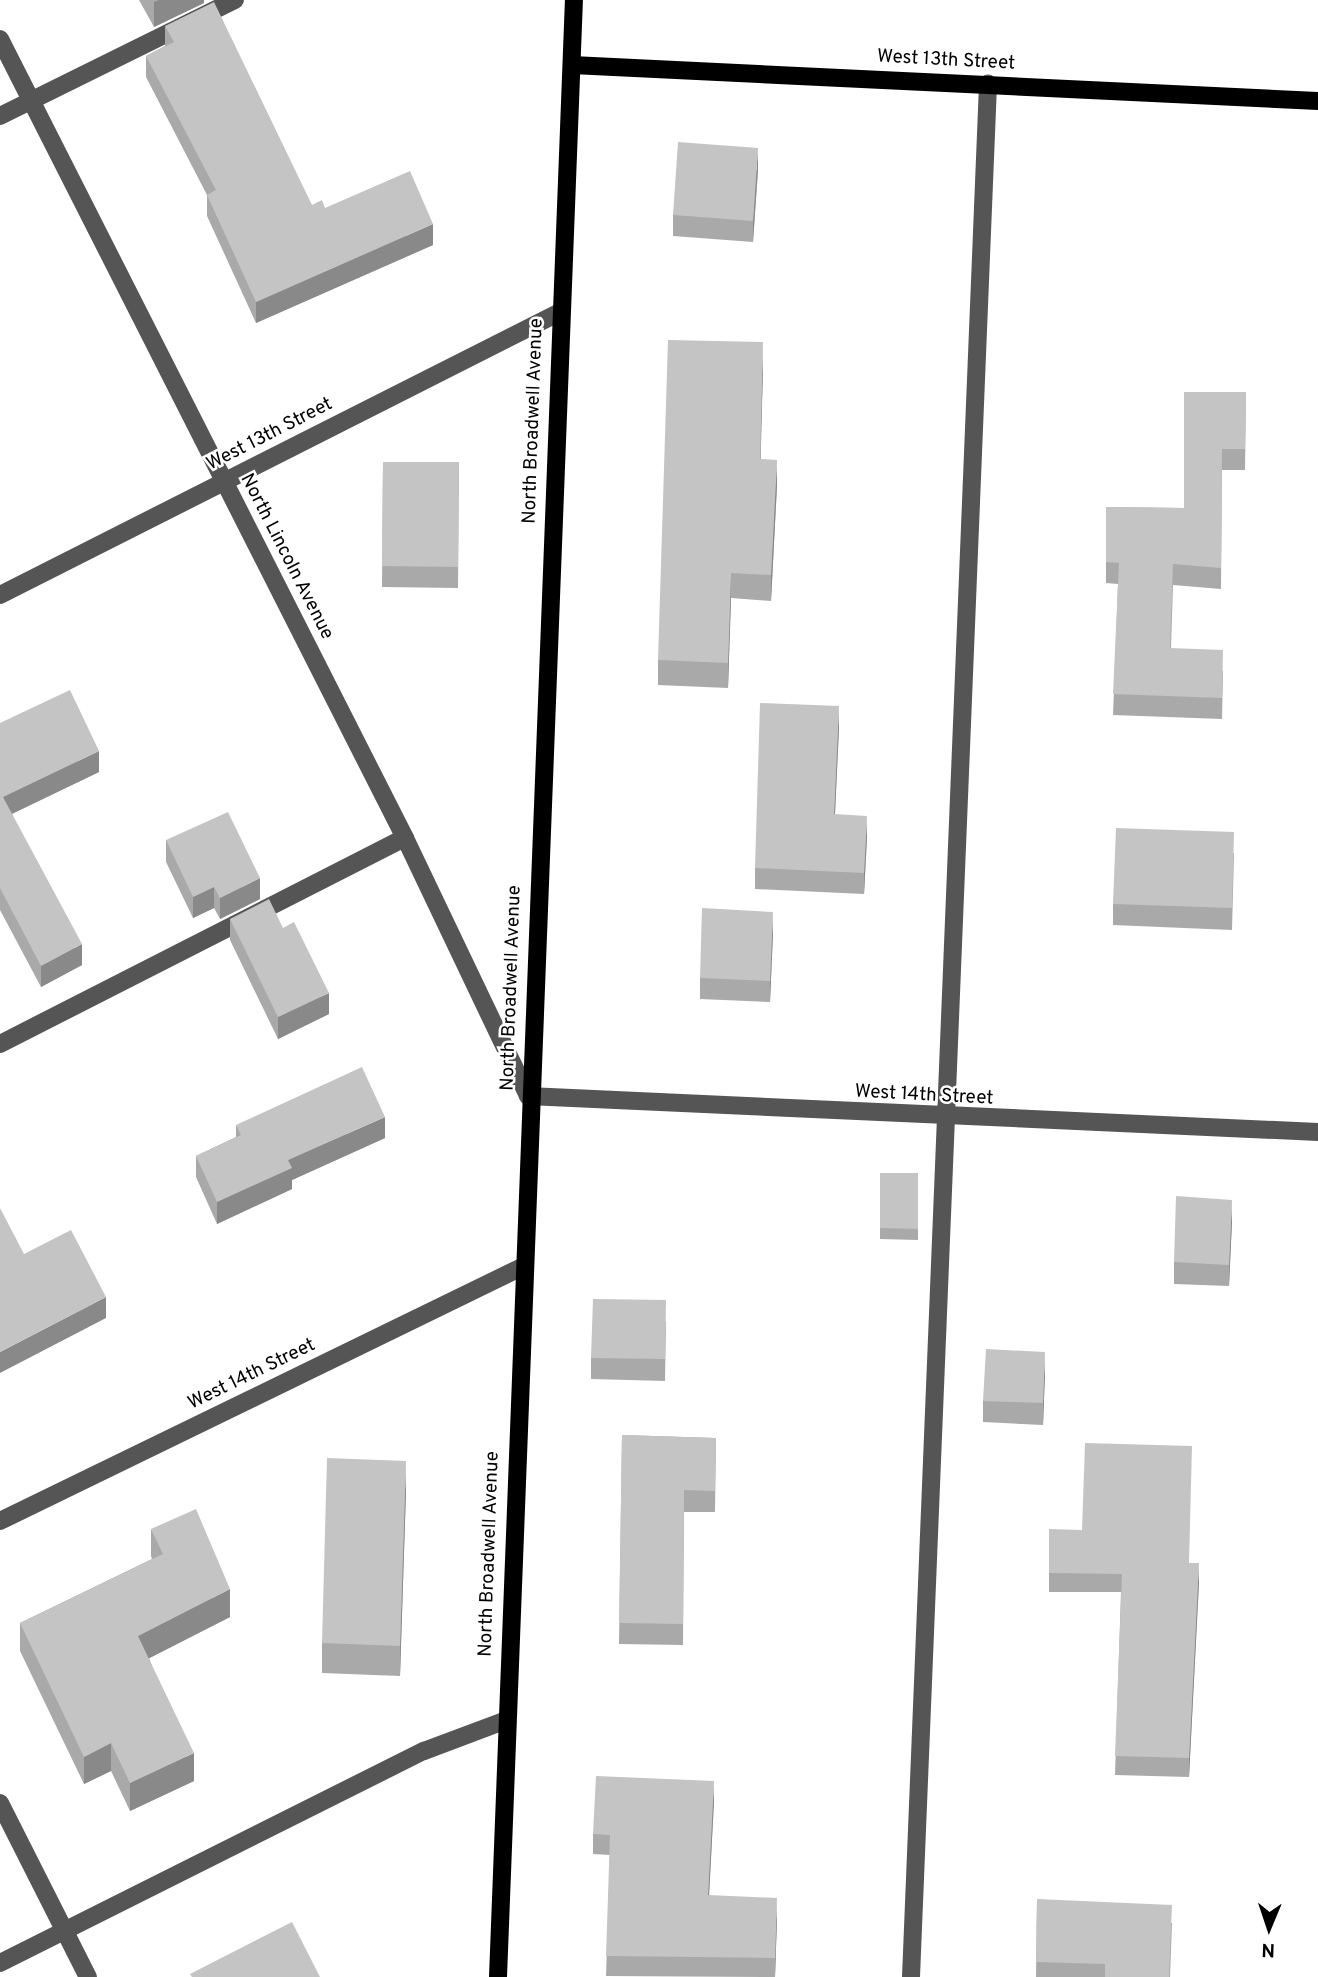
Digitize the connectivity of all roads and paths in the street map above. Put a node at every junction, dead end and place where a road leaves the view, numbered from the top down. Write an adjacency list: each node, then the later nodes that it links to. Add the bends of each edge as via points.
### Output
1 (234, 0): 6 (street)
2 (573, 0): 4 (main road, North Broadwell Avenue)
3 (0, 39): 6 (street, North Lincoln Avenue)
4 (572, 65): 5 (main road, West 13th Street); 9 (main road, North Broadwell Avenue)
5 (988, 84): 7 (main road, West 13th Street); 15 (street)
6 (32, 101): 8 (street); 10 (street, North Lincoln Avenue)
7 (1318, 101)
8 (0, 116)
9 (560, 312): 10 (street, West 13th Street); 14 (main road, North Broadwell Avenue)
10 (224, 482): 11 (street, West 13th Street); 12 (street, North Lincoln Avenue)
11 (0, 595)
12 (405, 838): 13 (street); 14 (street, North Lincoln Avenue)
13 (0, 1044)
14 (528, 1096): 15 (street, West 14th Street); 17 (main road, North Broadwell Avenue)
15 (944, 1118): 16 (street, West 14th Street); 25 (street)
16 (1318, 1132)
17 (522, 1267): 18 (street, West 14th Street); 19 (main road, North Broadwell Avenue)
18 (0, 1521)
19 (504, 1721): 21 (street, via 424,1751); 24 (main road, North Broadwell Avenue)
20 (0, 1803): 21 (street)
21 (64, 1931): 22 (street); 23 (street)
22 (0, 1963)
23 (88, 1977)
24 (498, 1977)
25 (911, 1977)

